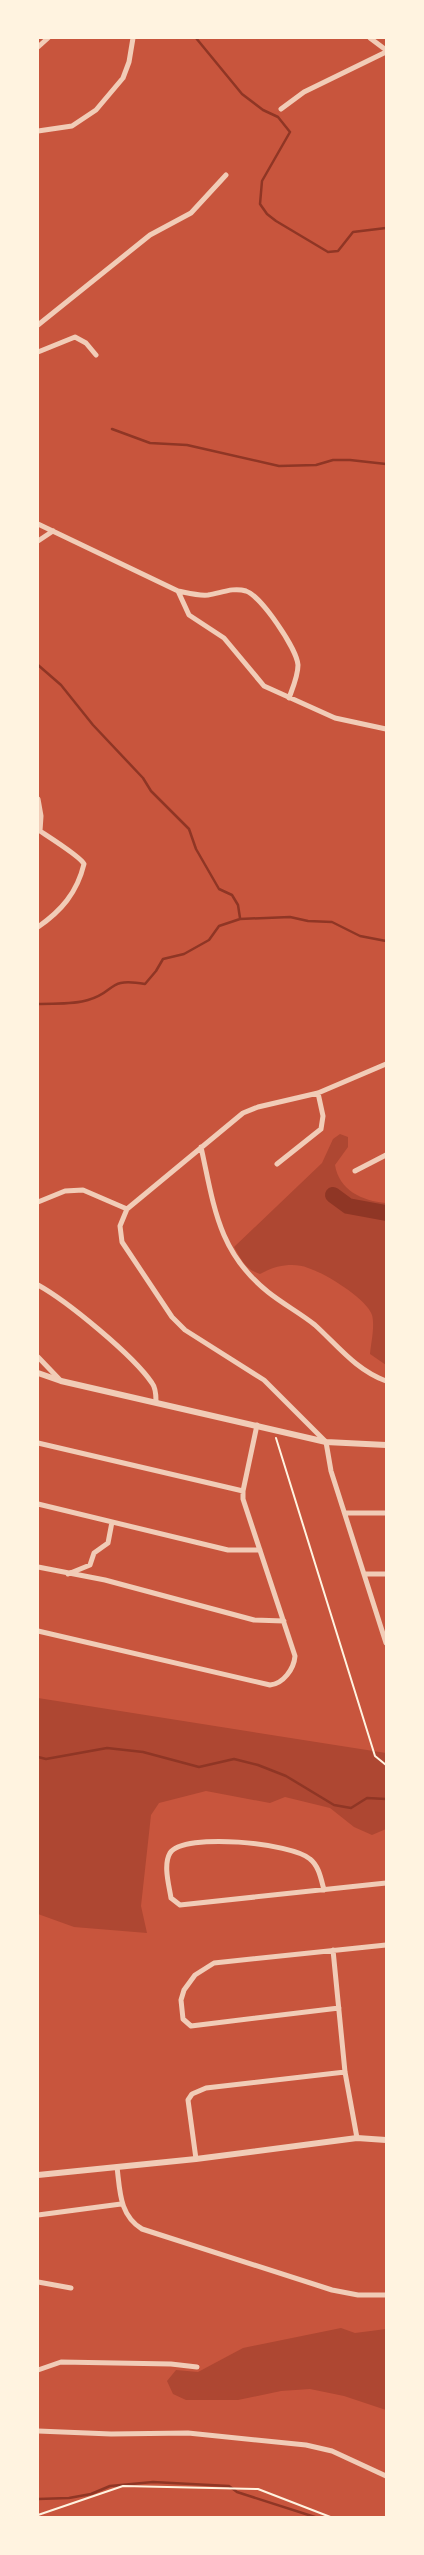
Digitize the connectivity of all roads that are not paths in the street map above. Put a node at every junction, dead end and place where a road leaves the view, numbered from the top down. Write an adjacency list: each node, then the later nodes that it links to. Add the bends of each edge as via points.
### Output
1 (48, 38): 4 (street)
2 (133, 38): 7 (street, via 123,78 96,110 72,126)
3 (370, 38): 5 (street)
4 (38, 47)
5 (386, 51): 6 (street, via 304,92)
6 (281, 109)
7 (38, 131)
8 (226, 175): 9 (street, via 191,212 150,235)
9 (38, 325)
10 (38, 352): 11 (street, via 75,337)
11 (96, 355)
12 (38, 524): 13 (street)
13 (53, 531): 14 (street); 15 (street)
14 (38, 541)
15 (178, 591): 16 (street, via 189,616 224,638 264,686); 16 (street, via 207,595 234,590 254,596 293,648 298,663 297,676)
16 (289, 698): 17 (street, via 342,720)
17 (386, 729)
18 (38, 799): 19 (street)
19 (39, 831): 20 (street, via 80,857 84,864 63,907)
20 (38, 927)
21 (386, 1064): 22 (street)
22 (318, 1093): 23 (street, via 251,1109); 25 (street, via 323,1116 321,1128)
23 (201, 1147): 28 (street); 33 (street, via 218,1222 237,1261 267,1292 309,1320 357,1366)
24 (386, 1155): 26 (street)
25 (277, 1164)
26 (355, 1170)
27 (38, 1202): 28 (street, via 65,1191 83,1190)
28 (127, 1209): 36 (street, via 120,1226 124,1246 176,1321 185,1330 259,1376)
29 (38, 1285): 34 (street, via 52,1292 118,1347 152,1382)
30 (38, 1357): 32 (street)
31 (38, 1374): 32 (street)
32 (61, 1381): 34 (street)
33 (386, 1381)
34 (156, 1401): 35 (street)
35 (257, 1425): 36 (street); 39 (street)
36 (326, 1442): 38 (street); 42 (street)
37 (38, 1443): 39 (street)
38 (386, 1445)
39 (243, 1491): 44 (street)
40 (38, 1504): 43 (street)
41 (386, 1513): 42 (street)
42 (345, 1514): 46 (street)
43 (112, 1522): 44 (street, via 228,1550); 48 (street, via 108,1543 94,1553 90,1565)
44 (260, 1550): 49 (street)
45 (38, 1567): 48 (street)
46 (364, 1574): 47 (street); 51 (street)
47 (386, 1574)
48 (68, 1575): 49 (street, via 105,1580 254,1620)
49 (284, 1620): 50 (street, via 295,1660 286,1675 273,1685)
50 (38, 1631)
51 (385, 1635): 52 (street)
52 (386, 1643)
53 (386, 1883): 54 (street)
54 (324, 1890): 54 (street, via 312,1860 294,1851 246,1842 184,1846 172,1851 167,1864 171,1898 176,1904)
55 (386, 1945): 56 (street)
56 (334, 1950): 57 (street); 57 (street, via 212,1964 196,1975 182,1994 183,2019 191,2026)
57 (339, 2008): 58 (street)
58 (345, 2072): 59 (street); 61 (street, via 206,2088 192,2094 188,2100)
59 (357, 2138): 60 (street); 61 (street)
60 (386, 2140)
61 (196, 2159): 62 (street)
62 (117, 2167): 63 (street); 64 (street)
63 (38, 2175)
64 (122, 2204): 65 (street); 68 (street, via 131,2222 148,2232 339,2292)
65 (38, 2215)
66 (38, 2282): 67 (street)
67 (71, 2288)
68 (386, 2294)
69 (197, 2367): 70 (street, via 61,2362)
70 (38, 2370)
71 (38, 2431): 72 (street, via 188,2433 306,2446 332,2451)
72 (386, 2476)

